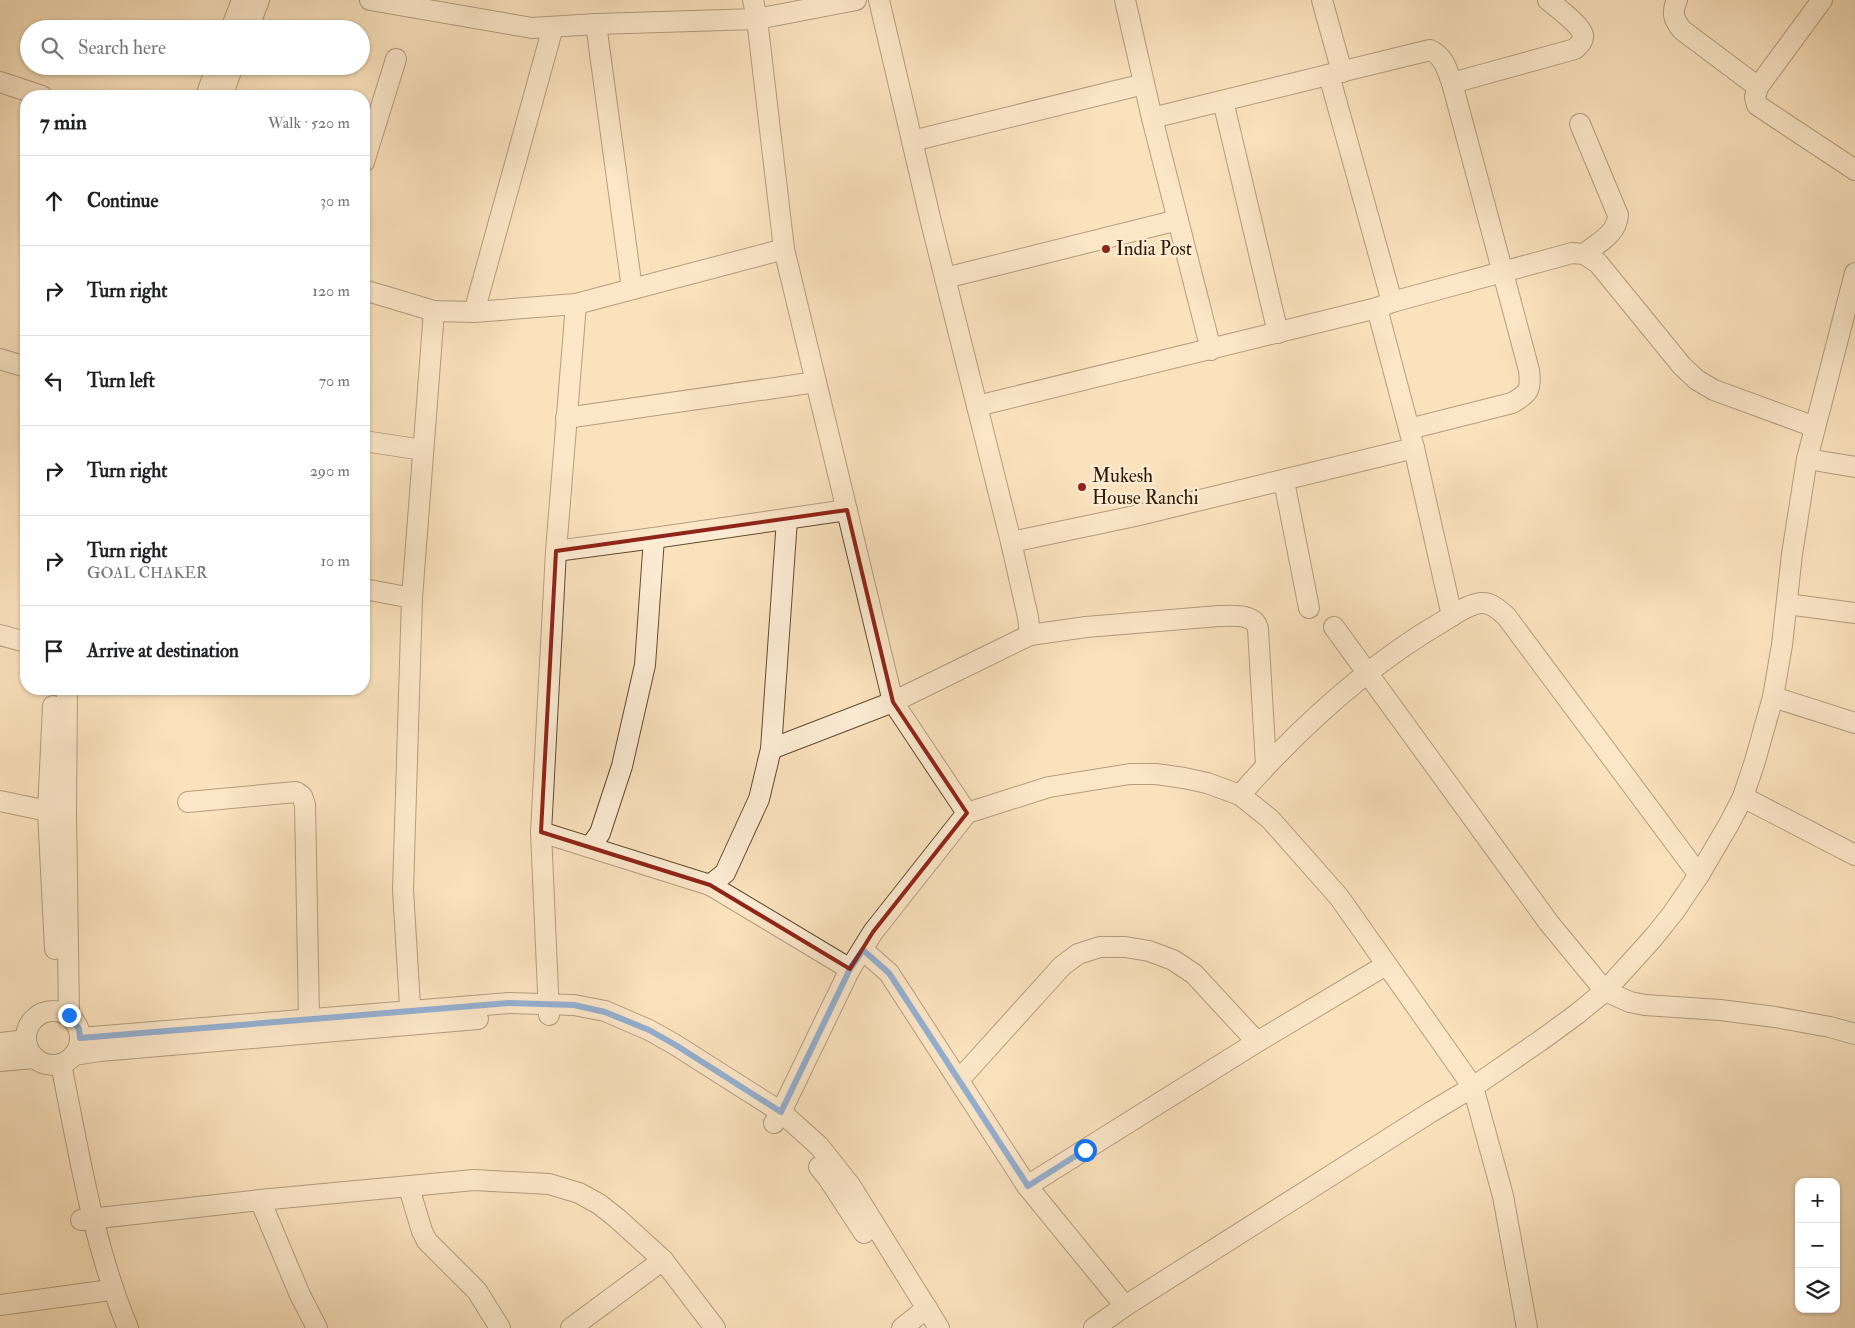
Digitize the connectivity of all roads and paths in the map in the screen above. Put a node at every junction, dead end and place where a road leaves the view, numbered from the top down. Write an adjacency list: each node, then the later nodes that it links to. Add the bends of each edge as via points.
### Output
1 (242, 0): 12 (street)
2 (259, 0): 13 (street)
3 (370, 0): 15 (street, via 532,28)
4 (856, 0): 11 (street)
5 (879, 0): 30 (street)
6 (1125, 0): 22 (street)
7 (1322, 0): 17 (street)
8 (1548, 0): 21 (street, via 1579,27 1582,42 1575,49)
9 (1677, 0): 23 (street, via 1673,13 1682,30)
10 (1822, 0): 23 (street)
11 (755, 10): 14 (street); 34 (street)
12 (234, 20)
13 (251, 20)
14 (596, 24): 15 (street); 39 (street)
15 (553, 27): 44 (street)
16 (396, 59): 31 (street)
17 (1336, 73): 21 (street, via 1430,50 1442,59); 27 (street); 42 (street)
18 (214, 75): 25 (street)
19 (230, 75): 26 (street)
20 (0, 82): 24 (street)
21 (1452, 83): 36 (street)
22 (1144, 84): 28 (street); 30 (street)
23 (1758, 87): 32 (street, via 1757,106)
24 (24, 90)
25 (208, 90)
26 (224, 90)
27 (1222, 101): 28 (street); 45 (street)
28 (1152, 118): 33 (street)
29 (1580, 124): 35 (street, via 1618,215 1618,224 1612,232)
30 (912, 140): 38 (street)
31 (370, 143)
32 (1855, 170)
33 (1178, 220): 38 (street); 46 (street)
34 (784, 249): 39 (street); 49 (street)
35 (1584, 254): 36 (street, via 1572,253); 52 (street, via 1598,263 1696,380 1714,390)
36 (1504, 272): 42 (street); 53 (street, via 1529,370 1530,385 1525,396 1512,403)
37 (1855, 273): 52 (street)
38 (945, 278): 50 (street)
39 (632, 289): 41 (street)
40 (370, 292): 43 (street)
41 (576, 304): 44 (street); 51 (street)
42 (1385, 305): 45 (street); 53 (street)
43 (434, 311): 44 (street); 56 (street)
44 (474, 312)
45 (1278, 333): 46 (street)
46 (1211, 350): 50 (street)
47 (0, 359): 48 (street)
48 (20, 365)
49 (816, 382): 51 (street); 60 (street)
50 (977, 406): 63 (street)
51 (566, 418): 64 (street)
52 (1815, 427): 57 (street)
53 (1409, 429): 55 (street)
54 (370, 442): 56 (street)
55 (1414, 448): 59 (street); 70 (street)
56 (423, 450): 66 (street)
57 (1807, 459): 58 (street); 67 (street)
58 (1855, 467)
59 (1284, 481): 63 (street); 68 (street)
60 (847, 510): 61 (street); 79 (street)
61 (787, 519): 62 (street); 81 (street)
62 (654, 538): 64 (street); 90 (street, via 645,665 622,766 600,833)
63 (1011, 542): 73 (street)
64 (556, 551): 89 (street)
65 (370, 590): 66 (street)
66 (412, 598): 100 (street, via 403,890)
67 (1787, 604): 69 (street); 78 (street)
68 (1310, 608)
69 (1855, 613)
70 (1452, 616): 75 (street); 92 (street, via 1482,603 1497,608 1506,616)
71 (1334, 627): 75 (street)
72 (0, 635): 74 (street)
73 (1030, 635): 79 (street); 82 (street, via 1219,616 1253,619 1258,629)
74 (20, 640)
75 (1367, 671): 82 (street); 97 (street, via 1538,907)
76 (53, 695): 87 (street)
77 (67, 695): 87 (street)
78 (1773, 697): 80 (street); 84 (street)
79 (892, 702): 81 (street); 88 (street)
80 (1855, 724)
81 (771, 749): 93 (street, via 759,799 725,873)
82 (1266, 765): 83 (street)
83 (1240, 795): 88 (street, via 1184,778 1130,774 1049,787); 95 (street, via 1270,819 1318,872)
84 (1743, 796): 91 (street); 92 (street)
85 (0, 801): 87 (street)
86 (188, 802): 101 (street, via 296,792 302,796 305,805)
87 (57, 813): 99 (street)
88 (966, 813): 94 (street, via 873,932)
89 (541, 832): 90 (street); 98 (street)
90 (590, 847): 93 (street)
91 (1855, 855)
92 (1699, 875): 97 (street, via 1654,938)
93 (710, 885): 96 (street)
94 (863, 950): 96 (street); 107 (street, via 889,973)
95 (1386, 964): 104 (street); 108 (street)
96 (850, 969): 109 (street)
97 (1605, 991): 102 (street, via 1624,1000 1646,1004 1775,1017); 108 (street)
98 (549, 1009): 100 (street, via 509,1003); 109 (street, via 574,1005 605,1012 649,1030)
99 (64, 1013): 103 (street, via 46,1012 38,1016 31,1022); 106 (street, via 79,1029)
100 (410, 1017): 101 (street); 106 (street)
101 (309, 1018): 106 (street)
102 (1855, 1034)
103 (26, 1040): 105 (street); 106 (street, via 29,1050)
104 (1257, 1042): 107 (street, via 1194,974 1173,960 1149,951 1100,947 1078,954 1062,966); 110 (street)
105 (1, 1046): 106 (street)
106 (61, 1056): 113 (street)
107 (959, 1080): 110 (street)
108 (1473, 1087): 117 (street); 127 (street, via 1503,1196)
109 (778, 1117): 118 (street, via 819,1146 850,1185)
110 (1028, 1186): 117 (street)
111 (409, 1188): 112 (street); 114 (street, via 474,1180 549,1184 580,1193 599,1204); 122 (street, via 428,1241 477,1291)
112 (260, 1200): 113 (street); 121 (street, via 300,1296)
113 (86, 1219): 115 (street); 120 (street)
114 (663, 1260): 123 (street); 124 (street)
115 (103, 1291): 116 (street); 119 (street)
116 (0, 1305)
117 (1125, 1306): 126 (street)
118 (918, 1320): 125 (street)
119 (119, 1328)
120 (128, 1328)
121 (317, 1328)
122 (500, 1328)
123 (571, 1328)
124 (715, 1328)
125 (939, 1328)
126 (1094, 1328)
127 (1527, 1328)

